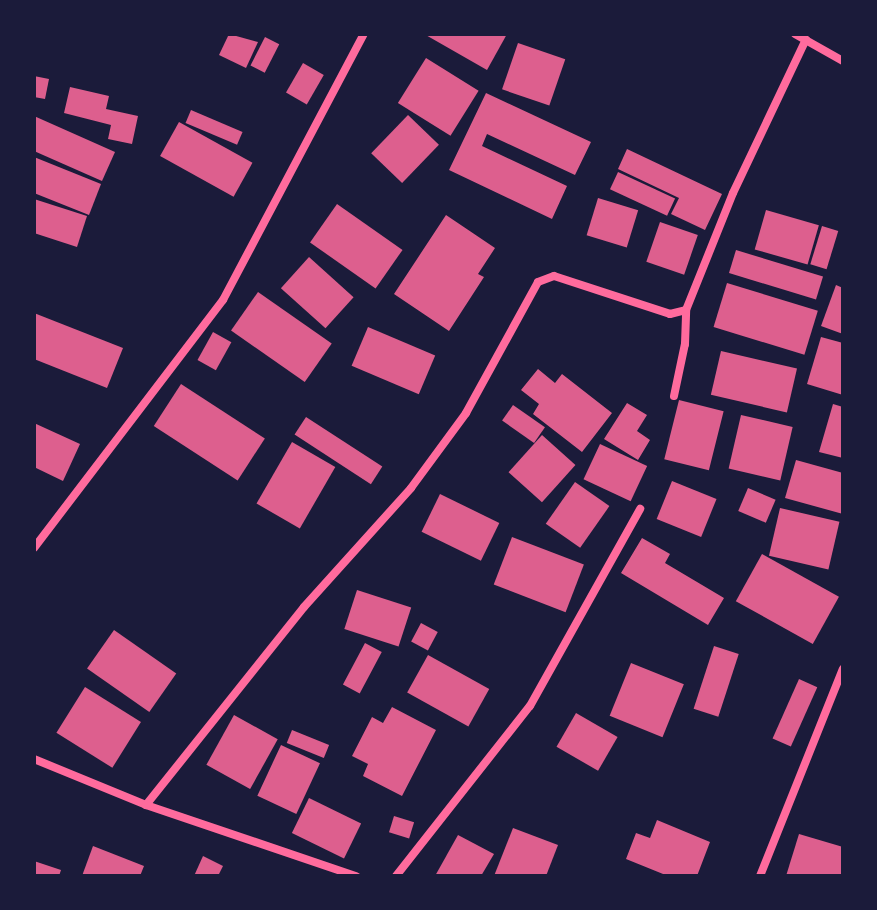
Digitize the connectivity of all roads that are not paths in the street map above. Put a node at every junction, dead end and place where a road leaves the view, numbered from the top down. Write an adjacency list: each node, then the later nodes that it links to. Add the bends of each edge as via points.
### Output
1 (364, 34): 8 (street, via 223,300)
2 (795, 34): 3 (street)
3 (806, 39): 4 (street); 5 (street, via 733,193)
4 (843, 61)
5 (686, 310): 6 (street); 11 (street, via 670,314 554,276 538,282 466,413 411,488 304,607)
6 (674, 396)
7 (640, 509): 14 (street, via 530,706)
8 (34, 548)
9 (843, 669): 15 (street)
10 (34, 759): 11 (street)
11 (146, 805): 12 (street)
12 (330, 874): 13 (street)
13 (356, 876)
14 (396, 876)
15 (760, 876)

